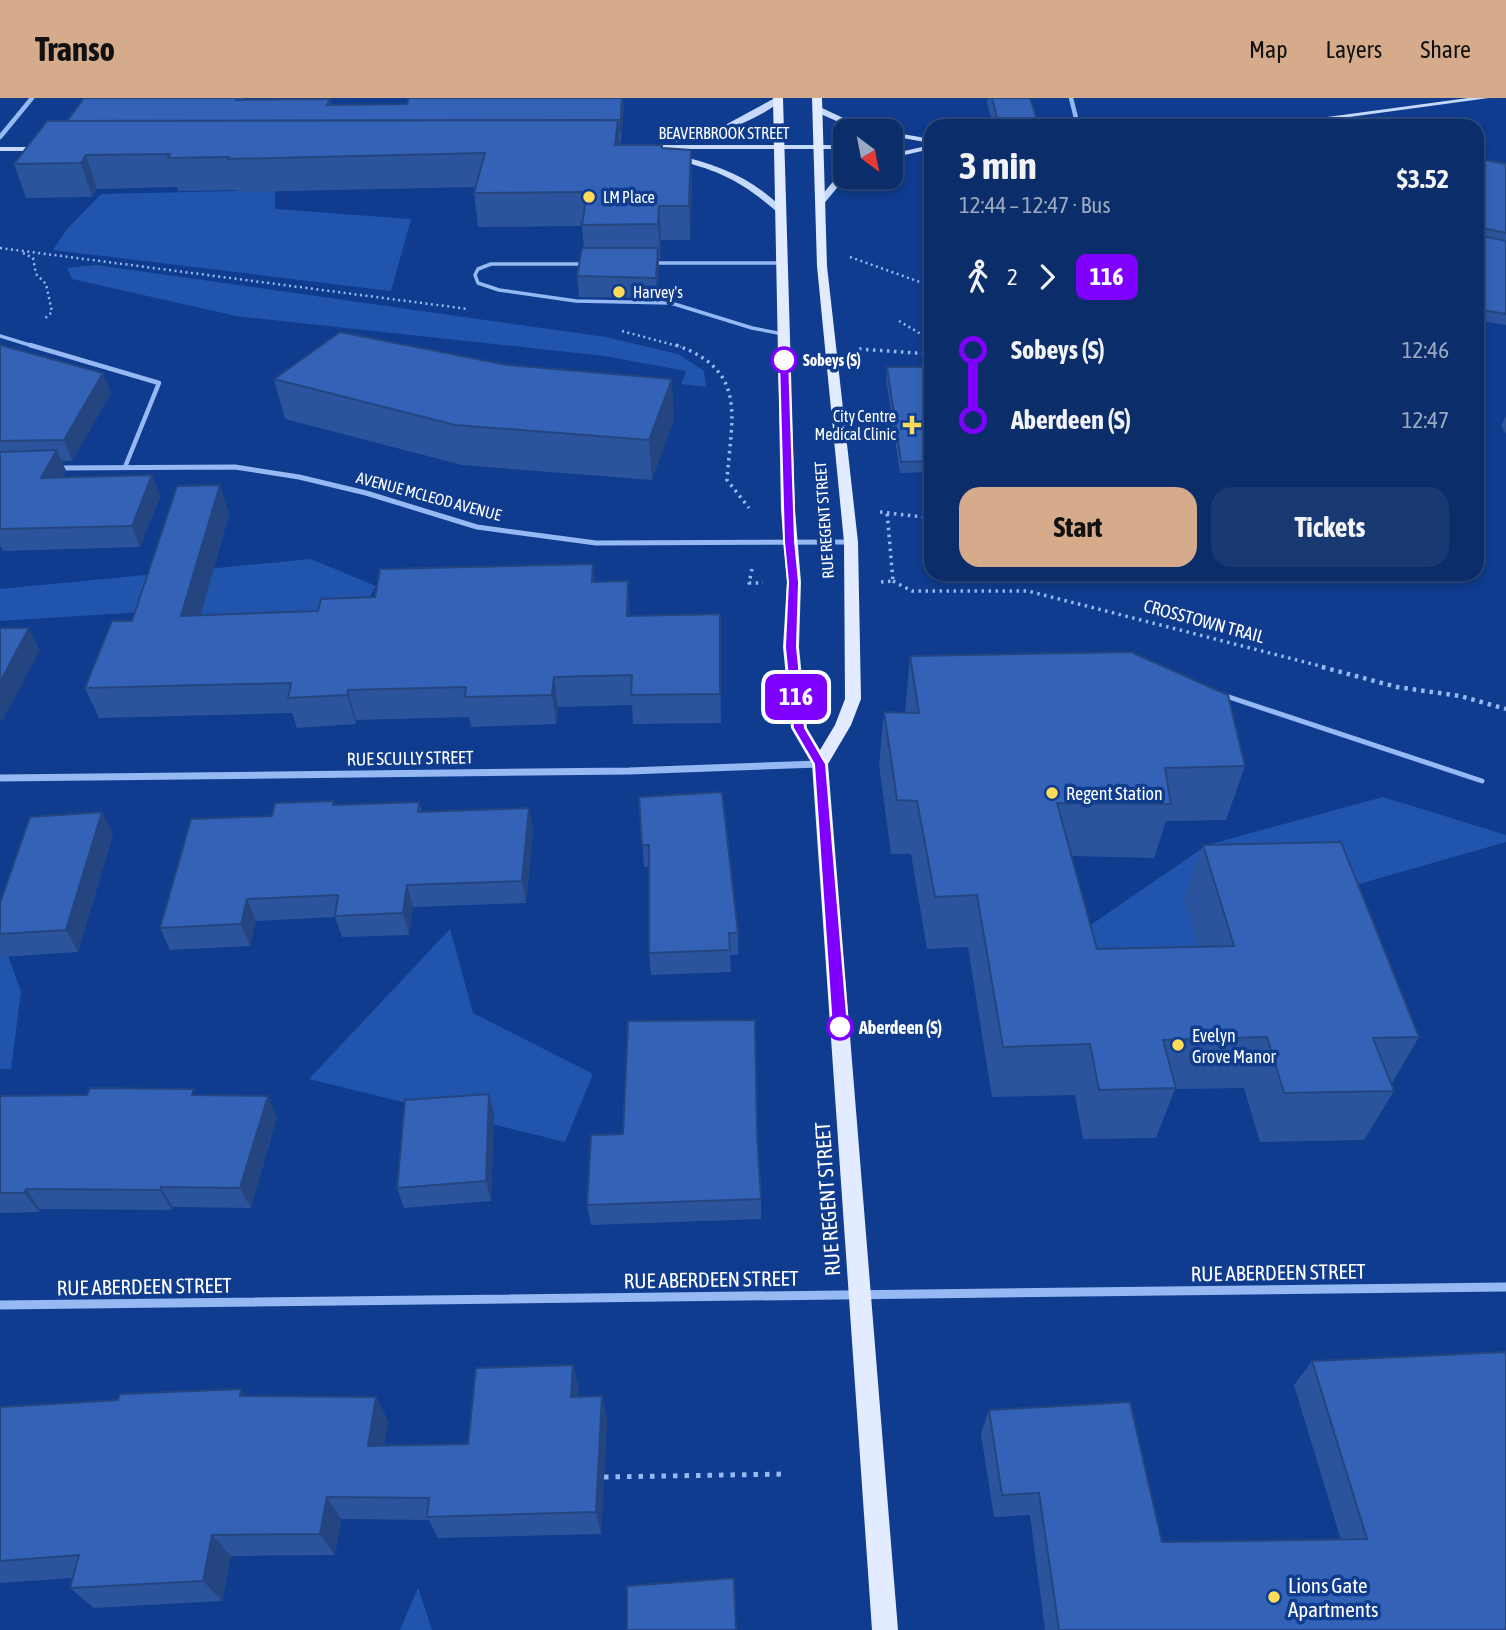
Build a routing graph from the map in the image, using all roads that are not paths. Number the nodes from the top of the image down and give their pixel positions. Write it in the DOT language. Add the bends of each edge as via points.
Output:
graph roads {
  1 [pos="32,98"];
  2 [pos="817,98"];
  3 [pos="1071,98"];
  4 [pos="1485,98"];
  5 [pos="778,99"];
  6 [pos="819,110"];
  7 [pos="838,119"];
  8 [pos="1076,119"];
  9 [pos="1340,119"];
  10 [pos="0,137"];
  11 [pos="903,137"];
  12 [pos="924,142"];
  13 [pos="924,144"];
  14 [pos="640,145"];
  15 [pos="903,145"];
  16 [pos="924,146"];
  17 [pos="778,147"];
  18 [pos="818,147"];
  19 [pos="833,147"];
  20 [pos="60,148"];
  21 [pos="0,149"];
  22 [pos="903,152"];
  23 [pos="833,187"];
  24 [pos="819,204"];
  25 [pos="779,209"];
  26 [pos="646,263"];
  27 [pos="782,263"];
  28 [pos="594,264"];
  29 [pos="783,334"];
  30 [pos="0,336"];
  31 [pos="125,467"];
  32 [pos="56,468"];
  33 [pos="789,541"];
  34 [pos="851,541"];
  35 [pos="1220,694"];
  36 [pos="820,764"];
  37 [pos="0,778"];
  38 [pos="1482,780"];
  39 [pos="1506,1287"];
  40 [pos="861,1294"];
  41 [pos="0,1305"];
  42 [pos="885,1630"];
  1 -- 10 [label="street"];
  2 -- 6 [label="main road, RUE REGENT STREET"];
  3 -- 8 [label="street"];
  4 -- 9 [label="street"];
  5 -- 14 [label="street" via="759,113 703,136"];
  5 -- 17 [label="main road, RUE REGENT STREET"];
  6 -- 7 [label="street"];
  6 -- 18 [label="main road, RUE REGENT STREET"];
  11 -- 12 [label="street"];
  13 -- 15 [label="street"];
  16 -- 22 [label="street"];
  17 -- 18 [label="street, BEAVERBROOK STREET"];
  17 -- 25 [label="main road, RUE REGENT STREET"];
  17 -- 25 [label="street, BEAVERBROOK STREET" via="629,147 725,169"];
  18 -- 19 [label="street, BEAVERBROOK STREET"];
  18 -- 24 [label="main road, RUE REGENT STREET"];
  20 -- 21 [label="street"];
  23 -- 24 [label="street"];
  24 -- 34 [label="main road, RUE REGENT STREET"];
  25 -- 27 [label="main road, RUE REGENT STREET"];
  26 -- 27 [label="lane"];
  27 -- 29 [label="main road, RUE REGENT STREET"];
  28 -- 29 [label="lane" via="491,264 475,275 478,283 499,290 576,301 671,303"];
  29 -- 33 [label="main road, RUE REGENT STREET"];
  30 -- 31 [label="lane" via="159,383"];
  31 -- 32 [label="street, AVENUE MCLEOD AVENUE"];
  31 -- 33 [label="street, AVENUE MCLEOD AVENUE" via="234,467 299,477 477,527 596,543"];
  33 -- 34 [label="street, AVENUE MCLEOD AVENUE"];
  33 -- 36 [label="main road, RUE REGENT STREET" via="794,582 791,647 799,728"];
  34 -- 36 [label="main road, RUE REGENT STREET" via="853,699"];
  35 -- 38 [label="lane"];
  36 -- 37 [label="street, RUE SCULLY STREET" via="629,771"];
  36 -- 40 [label="main road, RUE REGENT STREET"];
  39 -- 40 [label="street, RUE ABERDEEN STREET"];
  40 -- 41 [label="street, RUE ABERDEEN STREET"];
  40 -- 42 [label="main road, RUE REGENT STREET"];
}
